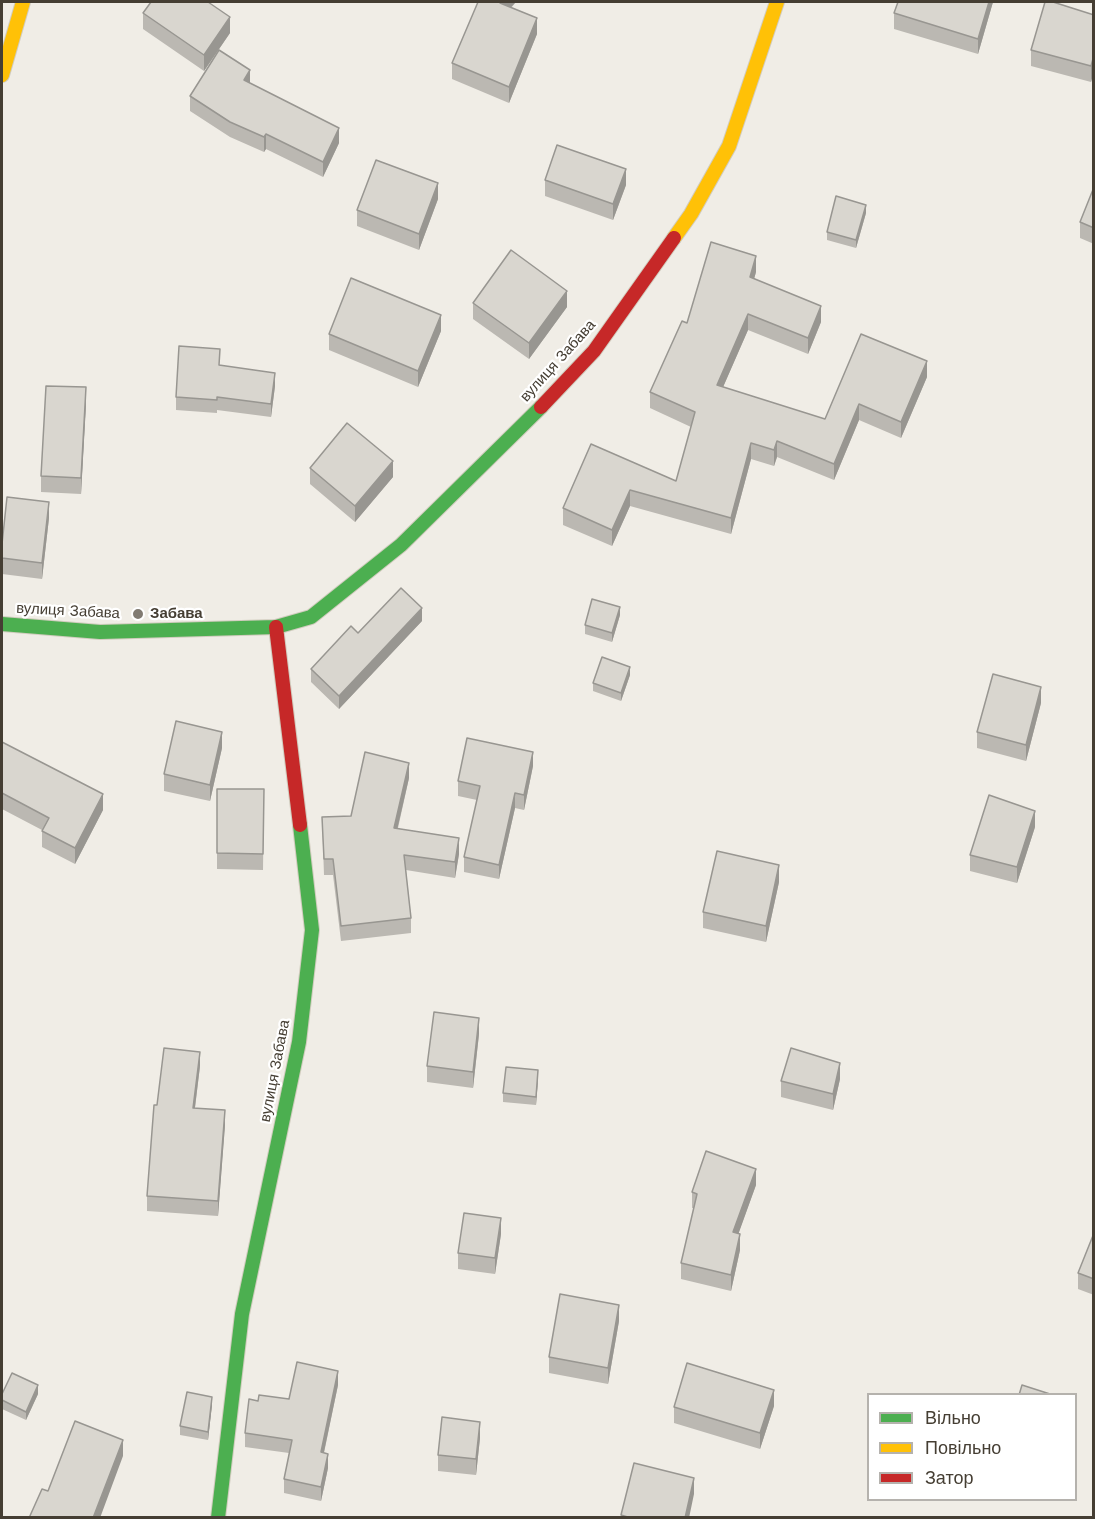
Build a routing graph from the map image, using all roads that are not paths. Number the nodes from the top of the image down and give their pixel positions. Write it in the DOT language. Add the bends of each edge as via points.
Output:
graph roads {
  1 [pos="23,2"];
  2 [pos="777,2"];
  3 [pos="2,75"];
  4 [pos="2,624"];
  5 [pos="276,627"];
  6 [pos="218,1518"];
  1 -- 3 [label="street"];
  2 -- 5 [label="street, вулиця Забава" via="729,146 691,214 594,351 401,545 311,617"];
  4 -- 5 [label="street, вулиця Забава" via="100,632"];
  5 -- 6 [label="street, вулиця Забава" via="312,930 299,1042 242,1314"];
}
